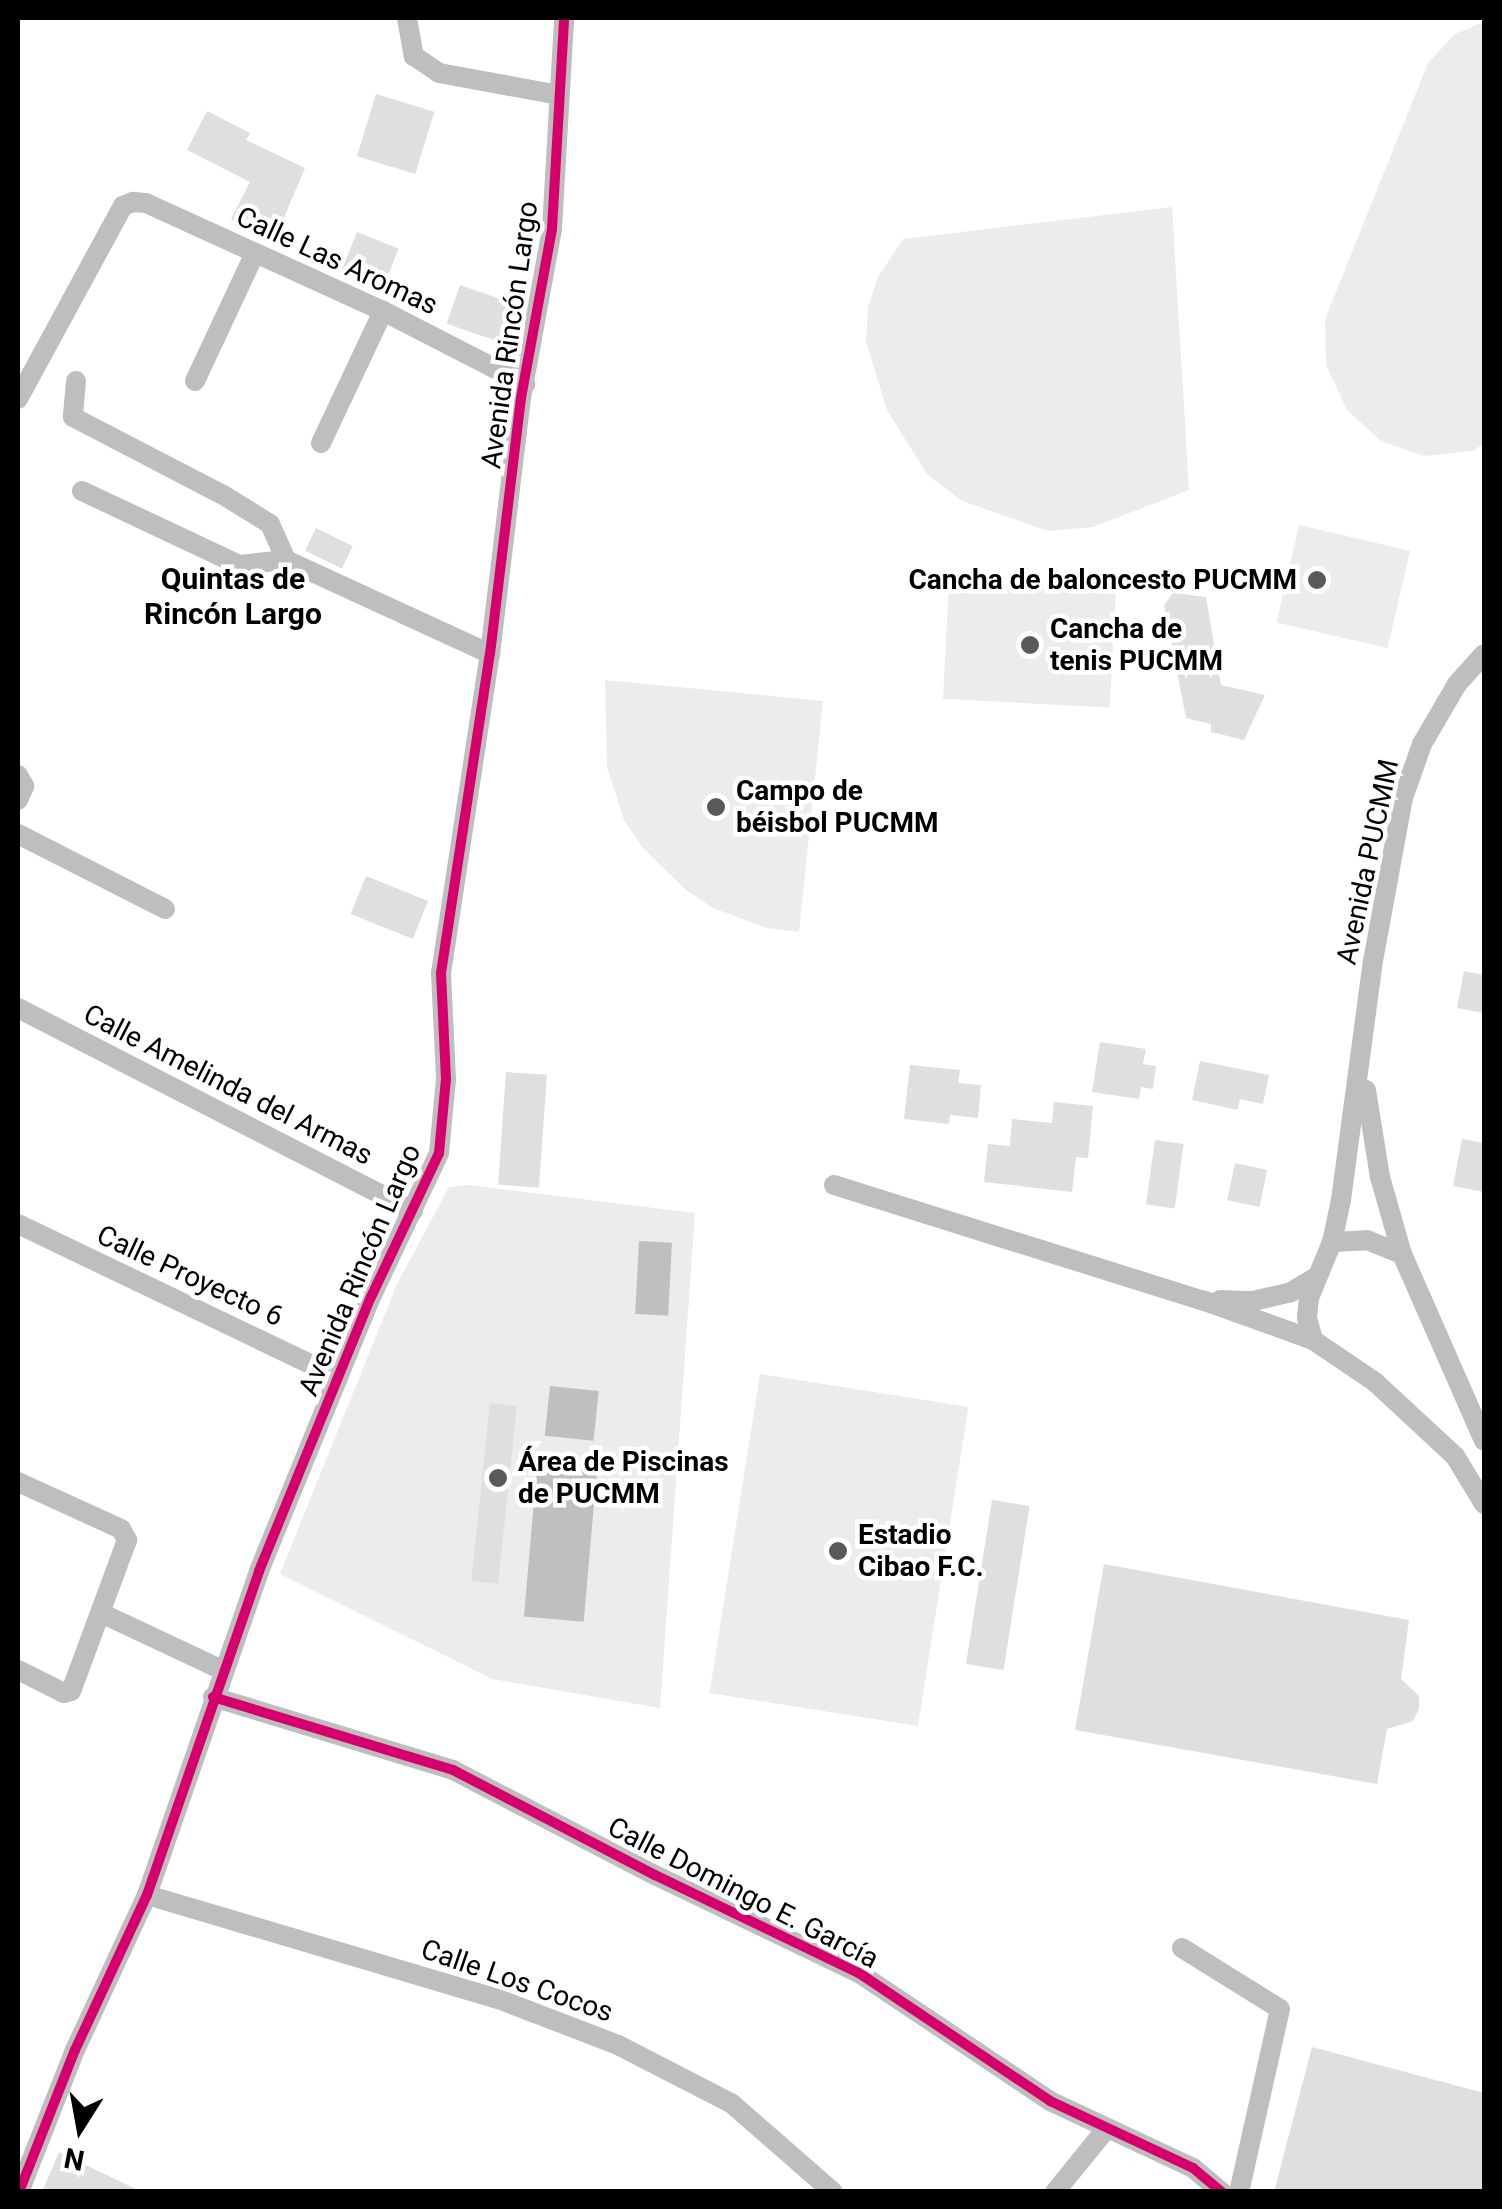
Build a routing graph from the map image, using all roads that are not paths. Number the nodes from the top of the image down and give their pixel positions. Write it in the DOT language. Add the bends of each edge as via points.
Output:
graph roads {
  1 [pos="406,18"];
  2 [pos="564,18"];
  3 [pos="559,94"];
  4 [pos="255,252"];
  5 [pos="383,311"];
  6 [pos="76,380"];
  7 [pos="195,381"];
  8 [pos="524,384"];
  9 [pos="18,399"];
  10 [pos="321,443"];
  11 [pos="82,491"];
  12 [pos="286,560"];
  13 [pos="490,654"];
  14 [pos="1484,654"];
  15 [pos="18,776"];
  16 [pos="18,800"];
  17 [pos="18,834"];
  18 [pos="166,909"];
  19 [pos="18,1008"];
  20 [pos="1364,1043"];
  21 [pos="834,1184"];
  22 [pos="413,1212"];
  23 [pos="18,1224"];
  24 [pos="1332,1242"];
  25 [pos="1402,1254"];
  26 [pos="1318,1276"];
  27 [pos="1202,1300"];
  28 [pos="1313,1340"];
  29 [pos="338,1377"];
  30 [pos="1484,1441"];
  31 [pos="18,1482"];
  32 [pos="1484,1504"];
  33 [pos="101,1612"];
  34 [pos="18,1670"];
  35 [pos="222,1670"];
  36 [pos="213,1697"];
  37 [pos="147,1895"];
  38 [pos="1182,1948"];
  39 [pos="1107,2128"];
  40 [pos="823,2188"];
  41 [pos="19,2192"];
  42 [pos="1056,2192"];
  43 [pos="1222,2192"];
  44 [pos="1239,2192"];
  1 -- 3 [label="street" via="414,56 439,73"];
  2 -- 3 [label="street, Avenida Rincón Largo"];
  3 -- 8 [label="street, Avenida Rincón Largo" via="552,228"];
  4 -- 5 [label="street, Calle Las Aromas"];
  4 -- 7 [label="street"];
  4 -- 9 [label="street, Calle Las Aromas" via="146,204 122,206"];
  5 -- 8 [label="street, Calle Las Aromas"];
  5 -- 10 [label="street"];
  6 -- 12 [label="street" via="74,418 270,524"];
  8 -- 13 [label="street, Avenida Rincón Largo"];
  11 -- 12 [label="street" via="239,565"];
  12 -- 13 [label="street"];
  13 -- 22 [label="street, Avenida Rincón Largo" via="441,973 446,1079 439,1153"];
  14 -- 20 [label="street, Avenida PUCMM" via="1456,684 1422,744 1403,798"];
  15 -- 16 [label="street" via="24,786"];
  17 -- 18 [label="street"];
  19 -- 22 [label="street, Calle Amelinda del Armas"];
  20 -- 24 [label="street, Avenida PUCMM"];
  20 -- 25 [label="street, Avenida PUCMM" via="1368,1122"];
  21 -- 27 [label="street"];
  22 -- 29 [label="street, Avenida Rincón Largo"];
  23 -- 29 [label="street, Calle Proyecto 6"];
  24 -- 25 [label="street" via="1367,1240"];
  24 -- 26 [label="street, Avenida PUCMM"];
  25 -- 30 [label="street, Avenida PUCMM"];
  26 -- 27 [label="street" via="1292,1292 1253,1301"];
  26 -- 28 [label="street, Avenida PUCMM" via="1307,1317"];
  27 -- 28 [label="street"];
  28 -- 32 [label="street" via="1375,1382 1455,1456"];
  29 -- 35 [label="street, Avenida Rincón Largo"];
  31 -- 33 [label="street" via="121,1529 127,1540"];
  33 -- 34 [label="street" via="70,1691"];
  33 -- 35 [label="street"];
  35 -- 36 [label="street, Avenida Rincón Largo"];
  36 -- 37 [label="street, Avenida Rincón Largo"];
  36 -- 39 [label="street, Calle Domingo E. García" via="453,1770 859,1973 1050,2102"];
  37 -- 40 [label="street, Calle Los Cocos" via="501,2000 618,2045 731,2102"];
  37 -- 41 [label="street, Avenida Rincón Largo"];
  38 -- 44 [label="street" via="1280,2009"];
  39 -- 42 [label="street"];
  39 -- 43 [label="street, Calle Domingo E. García" via="1193,2168"];
}
